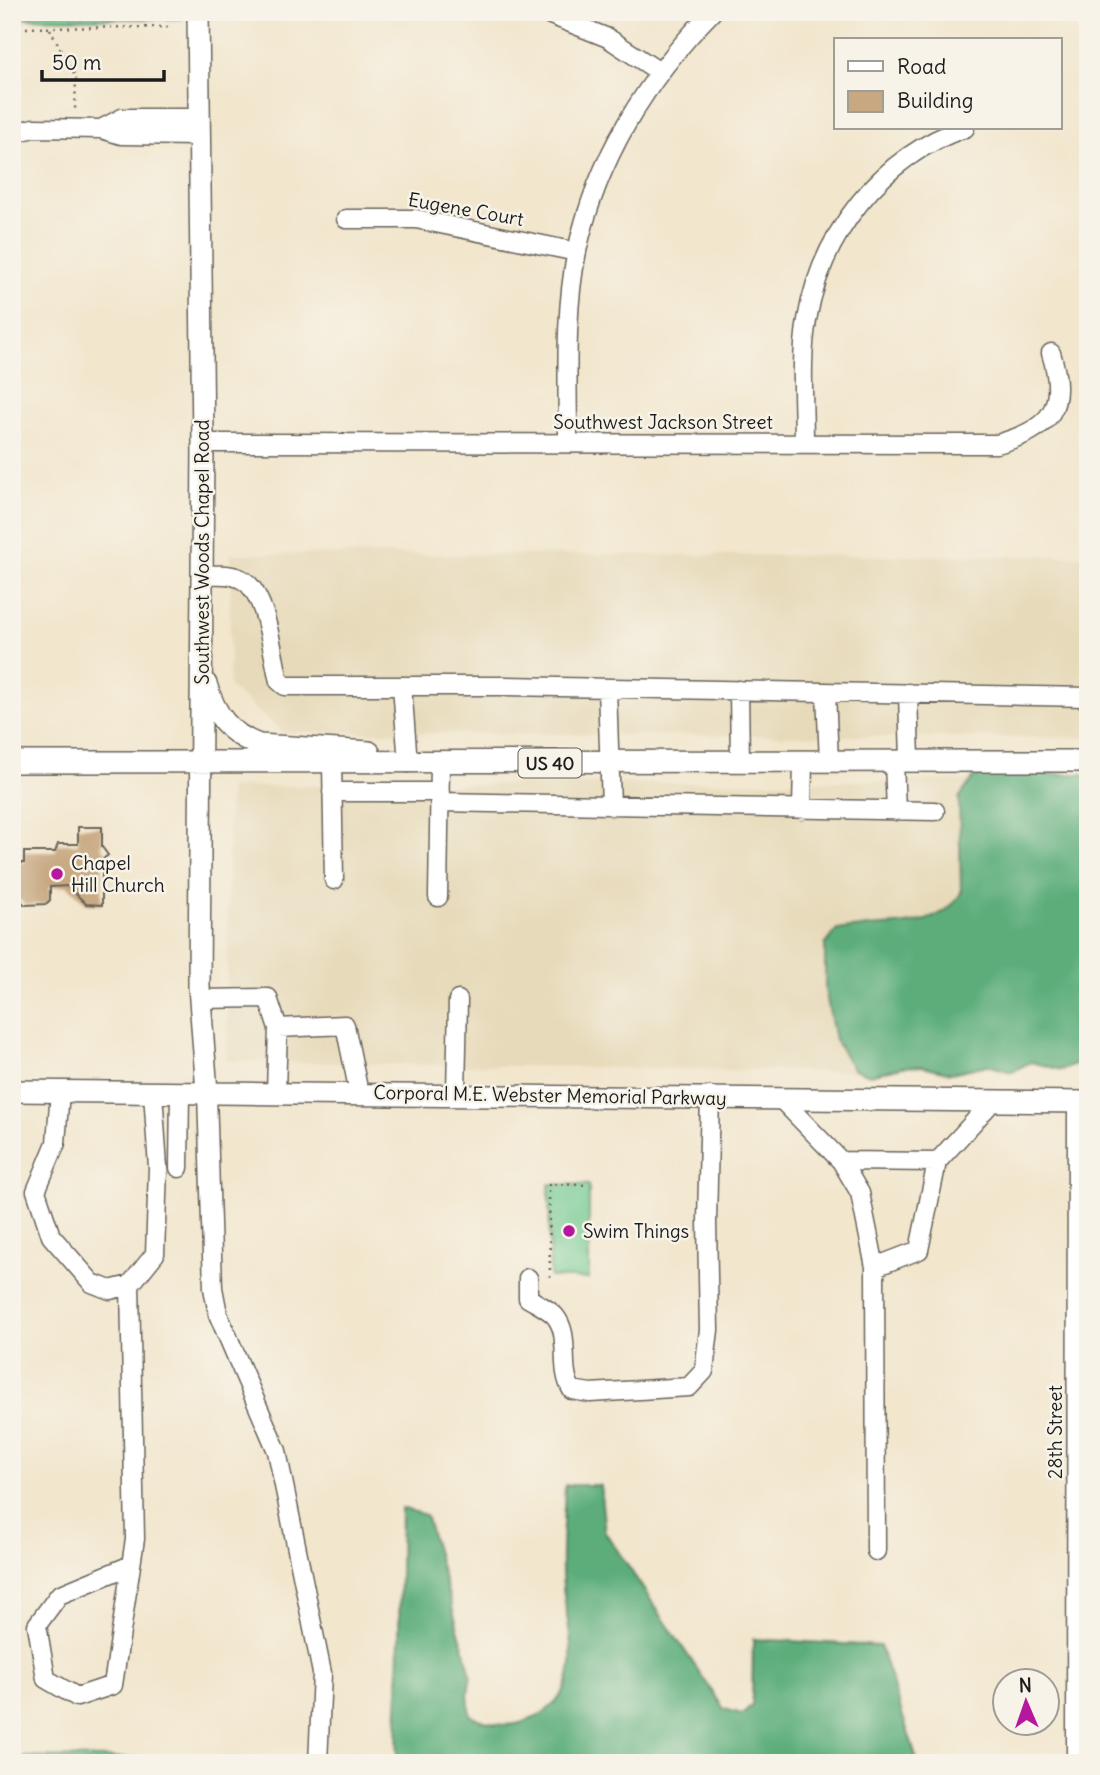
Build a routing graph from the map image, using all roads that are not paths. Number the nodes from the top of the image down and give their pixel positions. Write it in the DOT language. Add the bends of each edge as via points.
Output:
graph roads {
  1 [pos="198,12"];
  2 [pos="543,12"];
  3 [pos="712,12"];
  4 [pos="658,71"];
  5 [pos="198,127"];
  6 [pos="960,130"];
  7 [pos="12,134"];
  8 [pos="346,219"];
  9 [pos="577,252"];
  10 [pos="1051,354"];
  11 [pos="203,443"];
  12 [pos="568,443"];
  13 [pos="804,443"];
  14 [pos="203,575"];
  15 [pos="202,669"];
  16 [pos="402,686"];
  17 [pos="607,688"];
  18 [pos="739,690"];
  19 [pos="826,692"];
  20 [pos="908,693"];
  21 [pos="1088,696"];
  22 [pos="1088,761"];
  23 [pos="12,762"];
  24 [pos="611,762"];
  25 [pos="740,762"];
  26 [pos="803,762"];
  27 [pos="829,762"];
  28 [pos="902,762"];
  29 [pos="332,763"];
  30 [pos="408,763"];
  31 [pos="440,763"];
  32 [pos="201,764"];
  33 [pos="332,792"];
  34 [pos="440,797"];
  35 [pos="611,806"];
  36 [pos="802,810"];
  37 [pos="896,811"];
  38 [pos="935,811"];
  39 [pos="334,880"];
  40 [pos="438,897"];
  41 [pos="200,999"];
  42 [pos="458,1000"];
  43 [pos="278,1028"];
  44 [pos="12,1091"];
  45 [pos="60,1091"];
  46 [pos="153,1092"];
  47 [pos="180,1092"];
  48 [pos="207,1092"];
  49 [pos="276,1092"];
  50 [pos="359,1093"];
  51 [pos="456,1093"];
  52 [pos="710,1096"];
  53 [pos="780,1098"];
  54 [pos="993,1101"];
  55 [pos="1083,1102"];
  56 [pos="841,1161"];
  57 [pos="937,1162"];
  58 [pos="209,1167"];
  59 [pos="158,1168"];
  60 [pos="179,1168"];
  61 [pos="875,1267"];
  62 [pos="528,1278"];
  63 [pos="130,1285"];
  64 [pos="876,1551"];
  65 [pos="131,1565"];
  66 [pos="318,1763"];
  67 [pos="1076,1763"];
  1 -- 5 [label="main road, Southwest Woods Chapel Road"];
  2 -- 4 [label="street" via="608,38"];
  3 -- 4 [label="street"];
  4 -- 9 [label="street" via="604,166"];
  5 -- 7 [label="street" via="122,118 101,129 33,128"];
  5 -- 11 [label="main road, Southwest Woods Chapel Road"];
  6 -- 13 [label="street" via="932,142 893,169 861,198 835,237 816,280 807,321"];
  8 -- 9 [label="street, Eugene Court" via="427,221"];
  9 -- 12 [label="street" via="568,355"];
  10 -- 13 [label="street, Southwest Jackson Street" via="1058,377 1058,403 1043,423 1023,437 997,444"];
  11 -- 12 [label="street, Southwest Jackson Street"];
  11 -- 14 [label="main road, Southwest Woods Chapel Road"];
  12 -- 13 [label="street, Southwest Jackson Street"];
  14 -- 15 [label="main road, Southwest Woods Chapel Road"];
  14 -- 16 [label="street" via="244,580 261,599 279,681 285,686"];
  15 -- 30 [label="main road" via="221,720 246,741 378,753"];
  15 -- 32 [label="main road, Southwest Woods Chapel Road"];
  16 -- 17 [label="street"];
  16 -- 30 [label="street"];
  17 -- 18 [label="street"];
  17 -- 24 [label="street"];
  18 -- 19 [label="street"];
  18 -- 25 [label="street"];
  19 -- 20 [label="street"];
  19 -- 27 [label="street"];
  20 -- 21 [label="street"];
  20 -- 28 [label="street"];
  22 -- 28 [label="main road, US 40"];
  23 -- 32 [label="main road, US 40"];
  24 -- 25 [label="main road, US 40"];
  24 -- 31 [label="main road, US 40"];
  24 -- 35 [label="street"];
  25 -- 26 [label="main road, US 40"];
  26 -- 27 [label="main road, US 40"];
  26 -- 36 [label="street"];
  27 -- 28 [label="main road, US 40"];
  28 -- 37 [label="street"];
  29 -- 30 [label="main road, US 40"];
  29 -- 32 [label="main road, US 40"];
  29 -- 33 [label="street"];
  30 -- 31 [label="main road, US 40"];
  31 -- 34 [label="street"];
  32 -- 41 [label="main road, Southwest Woods Chapel Road"];
  33 -- 34 [label="street"];
  33 -- 39 [label="street"];
  34 -- 35 [label="street"];
  34 -- 40 [label="street"];
  35 -- 36 [label="street"];
  36 -- 37 [label="street"];
  37 -- 38 [label="street"];
  41 -- 43 [label="street" via="268,998"];
  41 -- 48 [label="main road, Southwest Woods Chapel Road"];
  42 -- 51 [label="street"];
  43 -- 49 [label="street"];
  43 -- 50 [label="street" via="345,1025"];
  44 -- 45 [label="main road, Corporal M.E. Webster Memorial Parkway"];
  45 -- 46 [label="main road, Corporal M.E. Webster Memorial Parkway"];
  45 -- 63 [label="street" via="55,1143 36,1191 51,1236 92,1283 110,1290"];
  46 -- 47 [label="main road, Corporal M.E. Webster Memorial Parkway"];
  46 -- 59 [label="street"];
  47 -- 48 [label="main road, Corporal M.E. Webster Memorial Parkway"];
  47 -- 60 [label="street"];
  48 -- 49 [label="main road, Corporal M.E. Webster Memorial Parkway"];
  48 -- 58 [label="street"];
  49 -- 50 [label="main road, Corporal M.E. Webster Memorial Parkway"];
  50 -- 51 [label="main road, Corporal M.E. Webster Memorial Parkway"];
  51 -- 52 [label="main road, Corporal M.E. Webster Memorial Parkway"];
  52 -- 53 [label="main road, Corporal M.E. Webster Memorial Parkway"];
  52 -- 62 [label="street" via="709,1330 704,1371 689,1387 572,1390 564,1378 563,1335 556,1317 528,1297"];
  53 -- 54 [label="main road, Corporal M.E. Webster Memorial Parkway"];
  53 -- 56 [label="street"];
  54 -- 55 [label="main road, Corporal M.E. Webster Memorial Parkway"];
  54 -- 57 [label="street"];
  55 -- 67 [label="street, 28th Street"];
  56 -- 57 [label="street"];
  56 -- 61 [label="street" via="860,1193"];
  57 -- 61 [label="street" via="919,1250"];
  58 -- 60 [label="street"];
  58 -- 66 [label="street" via="218,1314 277,1451 322,1673"];
  59 -- 60 [label="street"];
  59 -- 63 [label="street" via="155,1254"];
  61 -- 64 [label="street"];
  63 -- 65 [label="street" via="135,1539"];
  65 -- 65 [label="street" via="113,1685 77,1697 46,1679 37,1625 59,1595"];
}
